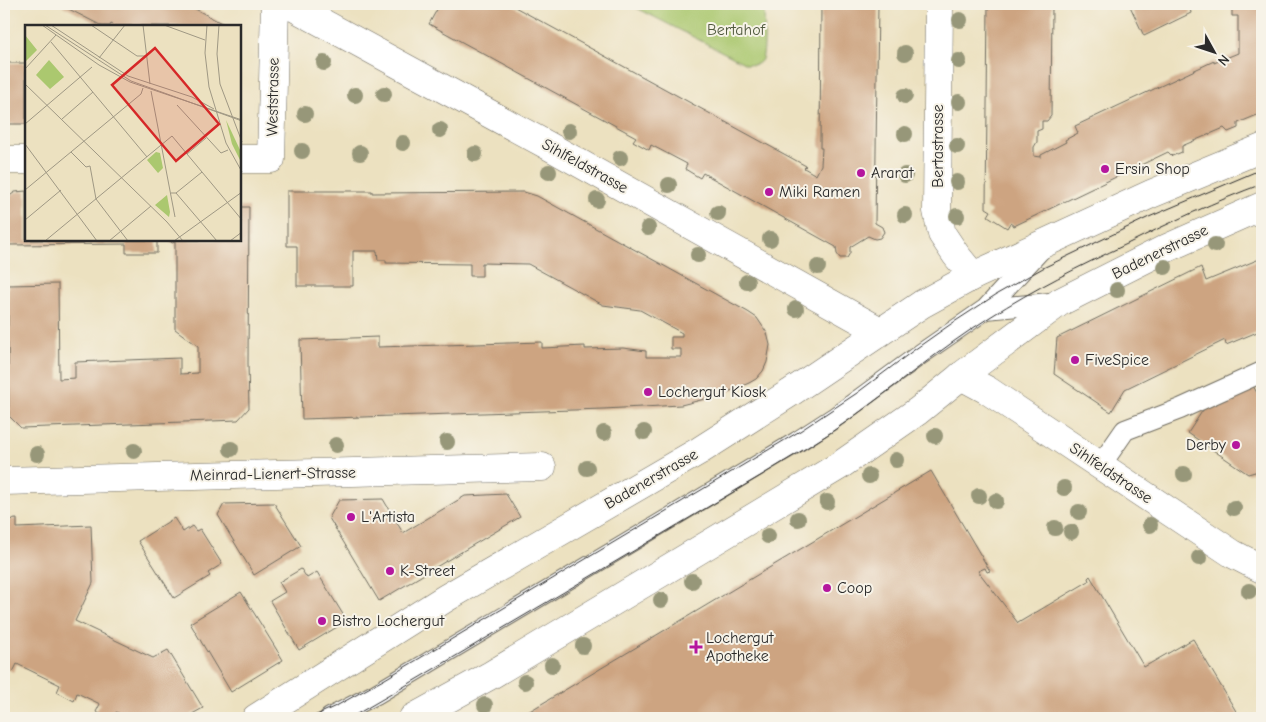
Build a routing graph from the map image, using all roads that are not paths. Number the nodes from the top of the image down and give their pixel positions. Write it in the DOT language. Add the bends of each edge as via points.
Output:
graph roads {
  1 [pos="275,4"];
  2 [pos="288,4"];
  3 [pos="939,4"];
  4 [pos="1262,148"];
  5 [pos="241,159"];
  6 [pos="4,160"];
  7 [pos="25,160"];
  8 [pos="1262,206"];
  9 [pos="1047,242"];
  10 [pos="973,276"];
  11 [pos="1060,302"];
  12 [pos="986,309"];
  13 [pos="880,331"];
  14 [pos="1262,372"];
  15 [pos="962,376"];
  16 [pos="1100,466"];
  17 [pos="542,467"];
  18 [pos="4,481"];
  19 [pos="1262,569"];
  20 [pos="256,718"];
  21 [pos="330,718"];
  22 [pos="413,718"];
  1 -- 5 [label="street, Weststrasse" via="271,158"];
  2 -- 13 [label="street, Sihlfeldstrasse"];
  3 -- 10 [label="street, Bertastrasse" via="937,211 942,234"];
  4 -- 9 [label="street, Badenerstrasse"];
  6 -- 7 [label="street"];
  8 -- 11 [label="street, Badenerstrasse" via="1167,248"];
  9 -- 10 [label="street, Badenerstrasse"];
  9 -- 12 [label="lane, Badenerstrasse"];
  10 -- 13 [label="street, Badenerstrasse"];
  11 -- 12 [label="lane, Badenerstrasse"];
  11 -- 15 [label="street, Badenerstrasse"];
  12 -- 21 [label="lane, Badenerstrasse" via="797,442 384,689"];
  13 -- 20 [label="street, Badenerstrasse" via="699,451 446,598"];
  14 -- 16 [label="lane" via="1180,410 1125,430"];
  15 -- 16 [label="street, Sihlfeldstrasse"];
  15 -- 22 [label="street, Badenerstrasse" via="839,466 491,675"];
  16 -- 19 [label="street, Sihlfeldstrasse" via="1233,554"];
  17 -- 18 [label="street, Meinrad-Lienert-Strasse"];
}
